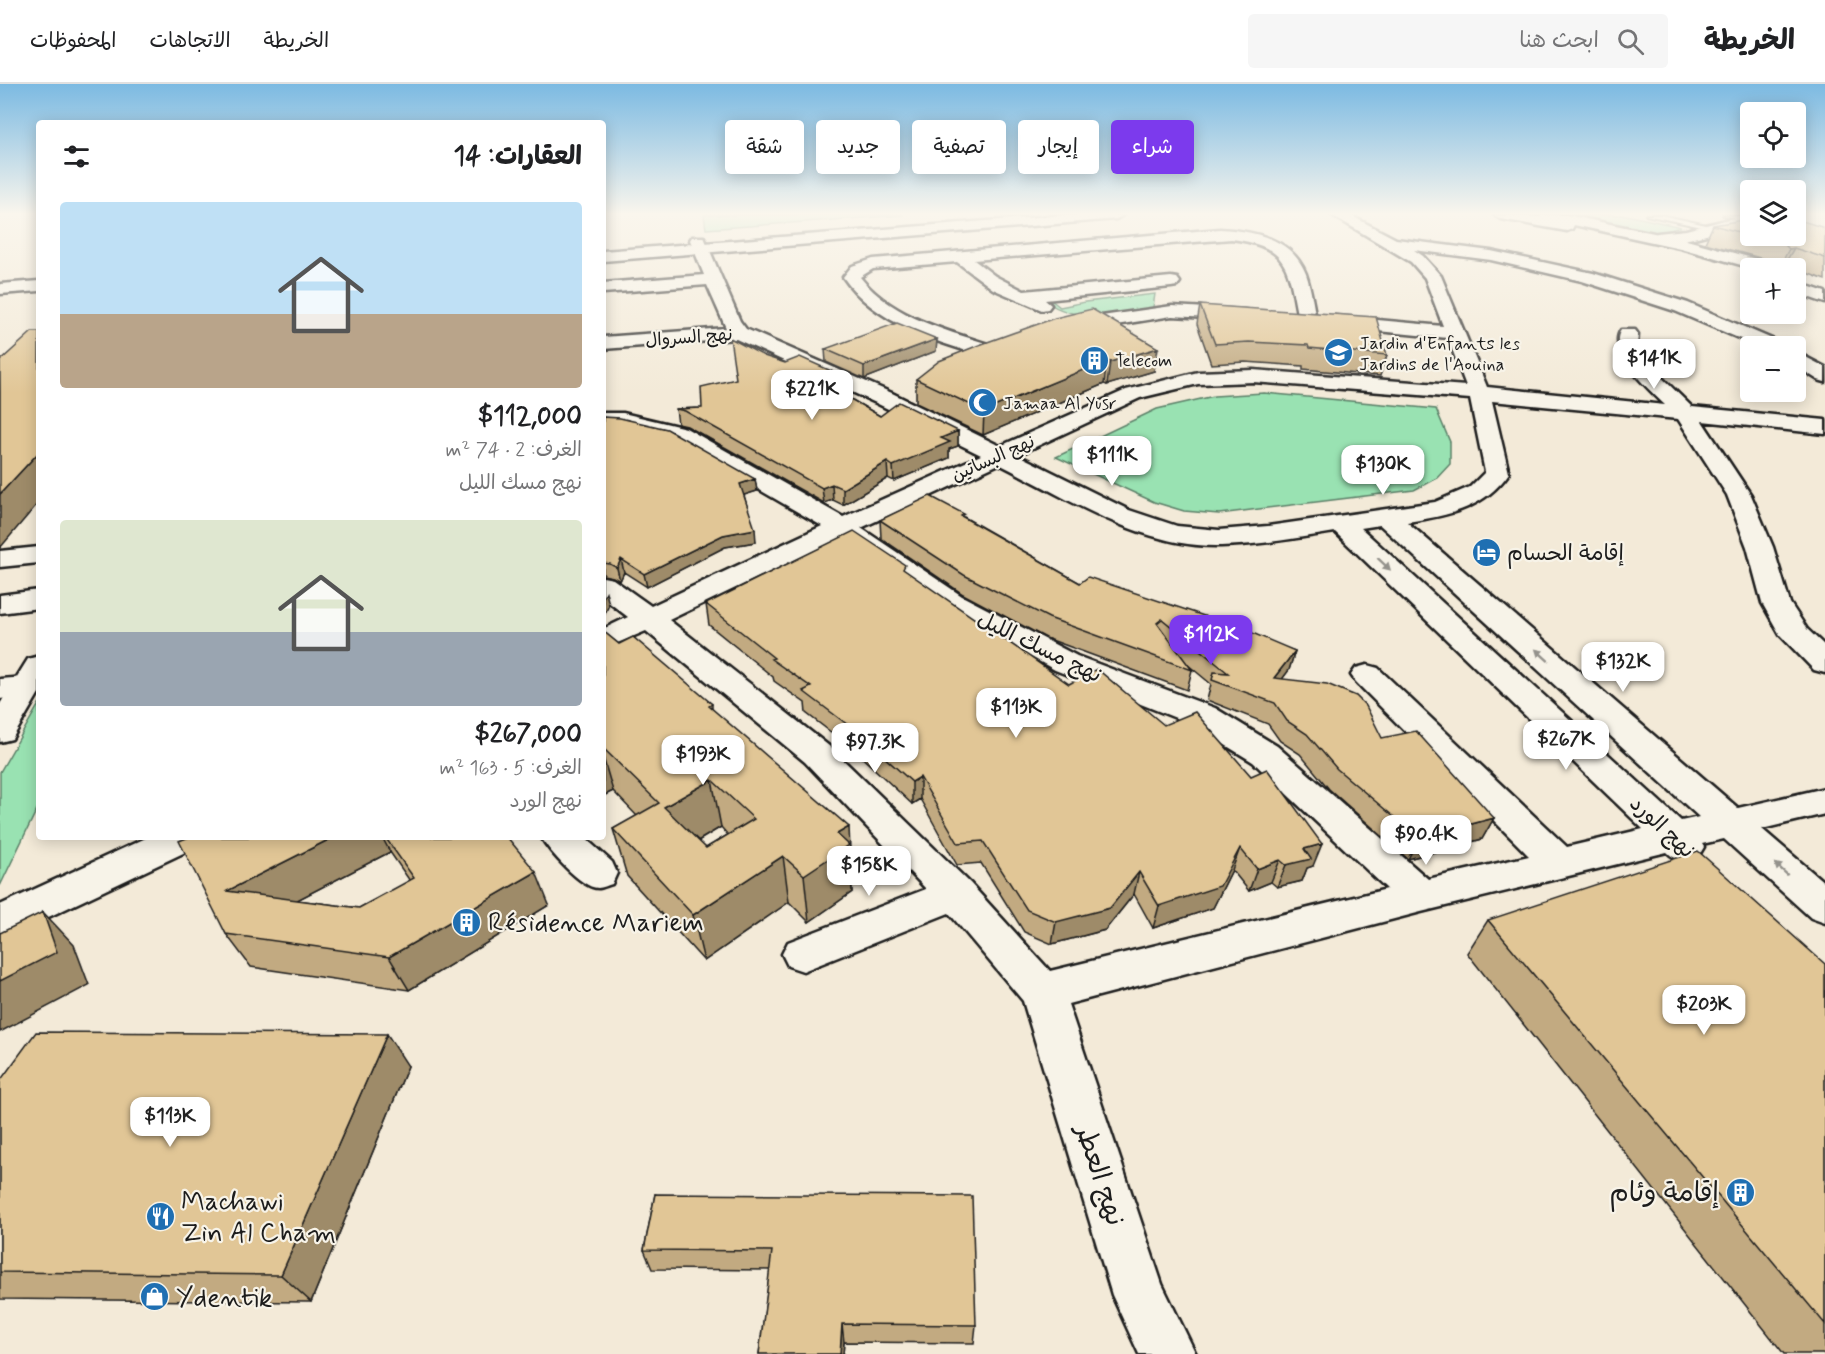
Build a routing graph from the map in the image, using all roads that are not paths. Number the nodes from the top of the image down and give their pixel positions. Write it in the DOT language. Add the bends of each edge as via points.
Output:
graph roads {
  1 [pos="713,274"];
  2 [pos="852,274"];
  3 [pos="979,274"];
  4 [pos="1173,274"];
  5 [pos="1297,274"];
  6 [pos="1431,274"];
  7 [pos="1571,274"];
  8 [pos="715,279"];
  9 [pos="1806,281"];
  10 [pos="1171,282"];
  11 [pos="36,286"];
  12 [pos="606,288"];
  13 [pos="1825,288"];
  14 [pos="0,289"];
  15 [pos="1806,291"];
  16 [pos="1022,297"];
  17 [pos="1825,298"];
  18 [pos="1172,311"];
  19 [pos="1262,316"];
  20 [pos="1284,318"];
  21 [pos="1307,319"];
  22 [pos="1088,322"];
  23 [pos="1050,332"];
  24 [pos="739,333"];
  25 [pos="1455,333"];
  26 [pos="1628,334"];
  27 [pos="1749,336"];
  28 [pos="606,343"];
  29 [pos="1012,346"];
  30 [pos="994,352"];
  31 [pos="972,362"];
  32 [pos="1806,364"];
  33 [pos="1825,376"];
  34 [pos="906,389"];
  35 [pos="1479,393"];
  36 [pos="884,398"];
  37 [pos="1685,413"];
  38 [pos="606,420"];
  39 [pos="1825,427"];
  40 [pos="1000,454"];
  41 [pos="1386,517"];
  42 [pos="1341,524"];
  43 [pos="842,527"];
  44 [pos="36,555"];
  45 [pos="0,559"];
  46 [pos="606,587"];
  47 [pos="36,599"];
  48 [pos="0,604"];
  49 [pos="650,619"];
  50 [pos="606,639"];
  51 [pos="1825,663"];
  52 [pos="1367,675"];
  53 [pos="22,681"];
  54 [pos="0,731"];
  55 [pos="1825,801"];
  56 [pos="1729,822"];
  57 [pos="1673,836"];
  58 [pos="177,840"];
  59 [pos="563,840"];
  60 [pos="1560,863"];
  61 [pos="1707,868"];
  62 [pos="598,873"];
  63 [pos="957,894"];
  64 [pos="1421,896"];
  65 [pos="1825,908"];
  66 [pos="0,923"];
  67 [pos="803,954"];
  68 [pos="1042,992"];
  69 [pos="1168,1354"];
  1 -- 8 [label="street"];
  2 -- 30 [label="street" via="869,297 891,312"];
  3 -- 16 [label="street"];
  4 -- 10 [label="street"];
  5 -- 21 [label="street"];
  6 -- 25 [label="street"];
  7 -- 27 [label="street" via="1703,316"];
  8 -- 12 [label="street"];
  8 -- 24 [label="street"];
  9 -- 13 [label="street"];
  10 -- 16 [label="street"];
  10 -- 18 [label="street"];
  11 -- 14 [label="street"];
  15 -- 17 [label="street"];
  16 -- 22 [label="street"];
  18 -- 19 [label="street"];
  18 -- 22 [label="street"];
  20 -- 21 [label="street"];
  21 -- 25 [label="street"];
  22 -- 23 [label="street"];
  24 -- 28 [label="street, نهج السروال"];
  24 -- 36 [label="street, نهج السروال"];
  25 -- 35 [label="street"];
  26 -- 37 [label="street" via="1627,347 1632,355"];
  29 -- 30 [label="street"];
  30 -- 31 [label="street"];
  32 -- 33 [label="street"];
  34 -- 36 [label="street"];
  35 -- 37 [label="street, نهج البساتين"];
  35 -- 40 [label="street, نهج البساتين" via="1253,376 1198,378 1133,394"];
  35 -- 41 [label="street, نهج السروال" via="1497,474 1479,492 1441,509"];
  36 -- 40 [label="street, نهج السروال"];
  37 -- 39 [label="street, نهج البساتين"];
  37 -- 51 [label="street" via="1739,495 1770,574 1776,603 1795,635"];
  38 -- 43 [label="street, نهج مسك الليل" via="623,420 678,433"];
  40 -- 42 [label="street, نهج السروال" via="1120,515 1173,533 1218,538"];
  40 -- 43 [label="street, نهج البساتين"];
  41 -- 42 [label="street, نهج السروال"];
  56 -- 41 [label="street, نهج الورد, one-way"];
  42 -- 57 [label="street, نهج الورد, one-way"];
  43 -- 49 [label="street, نهج البساتين"];
  43 -- 64 [label="street, نهج مسك الليل" via="952,602 1066,663 1203,716 1265,754"];
  44 -- 45 [label="street"];
  46 -- 49 [label="street"];
  47 -- 48 [label="street"];
  49 -- 50 [label="street, نهج البساتين"];
  49 -- 63 [label="street" via="818,754"];
  52 -- 60 [label="street"];
  53 -- 54 [label="street"];
  55 -- 56 [label="street"];
  56 -- 57 [label="street"];
  65 -- 56 [label="street, نهج الورد, one-way"];
  57 -- 60 [label="street"];
  57 -- 61 [label="street, نهج الورد"];
  58 -- 66 [label="street"];
  59 -- 62 [label="street"];
  60 -- 64 [label="street"];
  63 -- 67 [label="street"];
  63 -- 68 [label="street"];
  64 -- 68 [label="street"];
  68 -- 69 [label="street, نهج العطر" via="1139,1295"];
}
